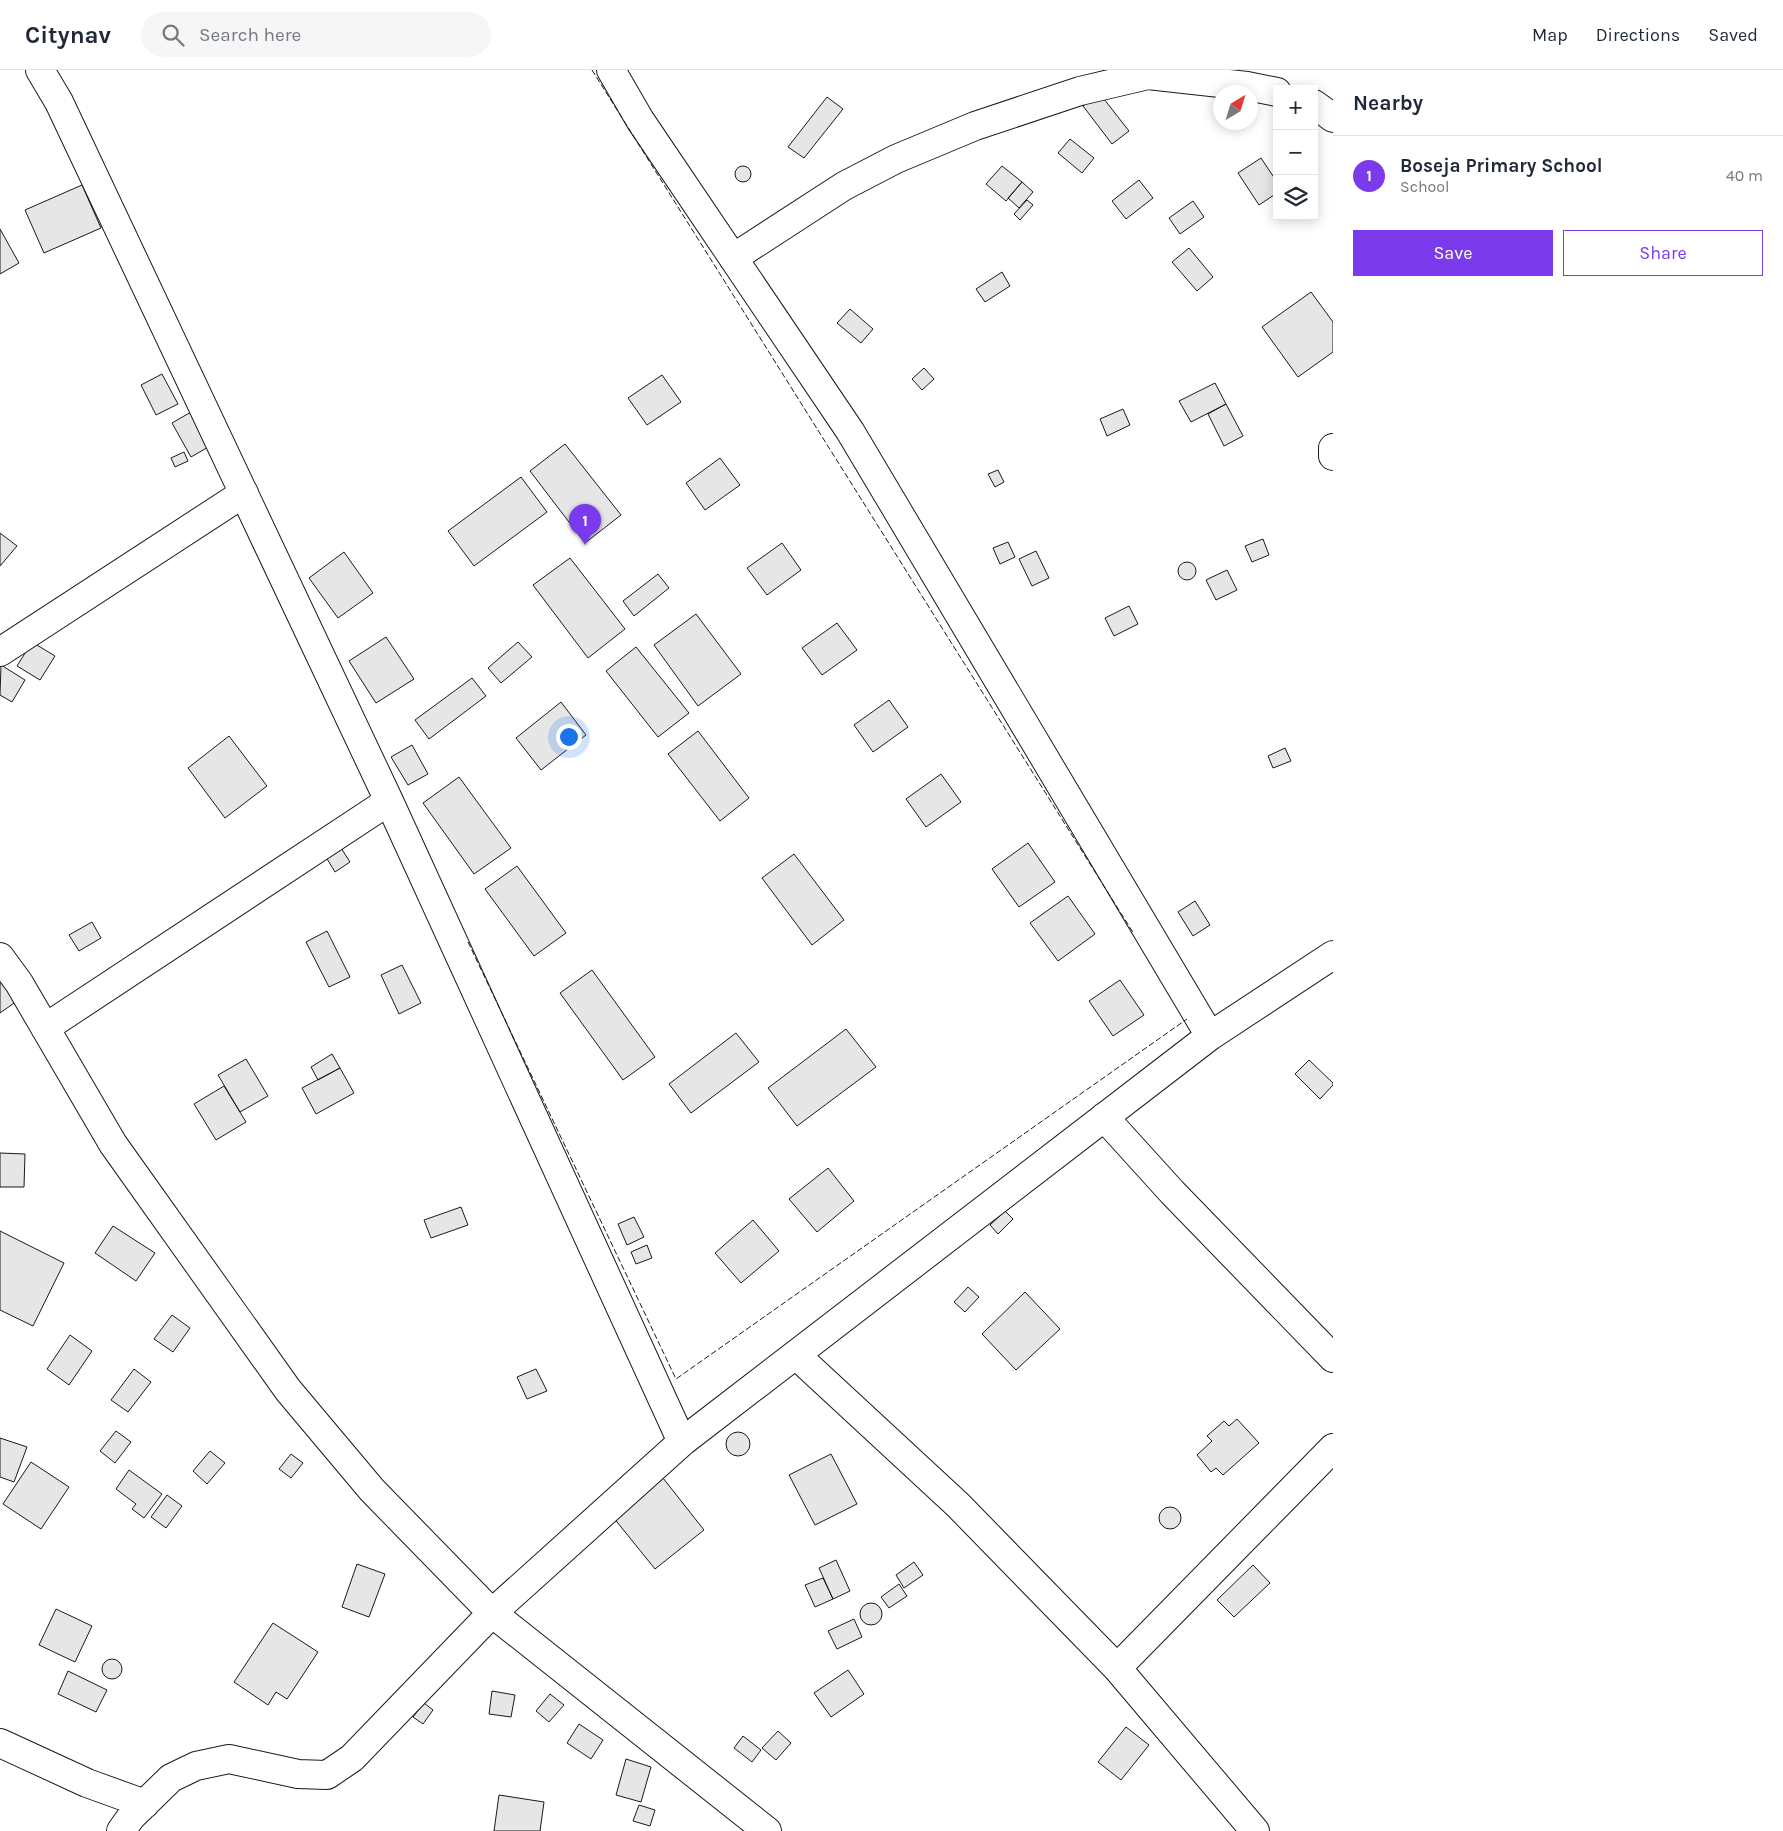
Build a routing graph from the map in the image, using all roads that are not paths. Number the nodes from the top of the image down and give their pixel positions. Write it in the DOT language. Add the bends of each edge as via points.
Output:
graph roads {
  1 [pos="40,70"];
  2 [pos="611,70"];
  3 [pos="1273,91"];
  4 [pos="1318,107"];
  5 [pos="1333,118"];
  6 [pos="733,258"];
  7 [pos="1333,448"];
  8 [pos="1333,456"];
  9 [pos="244,493"];
  10 [pos="0,652"];
  11 [pos="389,801"];
  12 [pos="1333,955"];
  13 [pos="0,957"];
  14 [pos="45,1028"];
  15 [pos="1210,1036"];
  16 [pos="1104,1117"];
  17 [pos="796,1355"];
  18 [pos="1333,1358"];
  19 [pos="682,1442"];
  20 [pos="1333,1448"];
  21 [pos="492,1613"];
  22 [pos="1117,1668"];
  23 [pos="0,1743"];
  24 [pos="145,1804"];
  25 [pos="121,1831"];
  26 [pos="767,1831"];
  27 [pos="1255,1831"];
  1 -- 9 [label="street" via="59,102"];
  2 -- 6 [label="street" via="640,120"];
  3 -- 6 [label="street" via="1148,75 1080,91 975,126 896,159 844,186"];
  4 -- 5 [label="street"];
  6 -- 15 [label="street" via="850,431"];
  7 -- 8 [label="street"];
  9 -- 10 [label="street"];
  9 -- 11 [label="street"];
  11 -- 14 [label="street"];
  11 -- 19 [label="street"];
  12 -- 15 [label="street"];
  13 -- 14 [label="street"];
  14 -- 21 [label="street" via="113,1144 288,1390 372,1490"];
  15 -- 16 [label="street"];
  16 -- 17 [label="street"];
  16 -- 18 [label="street" via="1204,1226"];
  17 -- 19 [label="street"];
  17 -- 22 [label="street" via="958,1505"];
  19 -- 21 [label="street"];
  20 -- 22 [label="street"];
  21 -- 24 [label="street" via="352,1758 327,1775 298,1774 229,1760 196,1766 171,1778"];
  21 -- 26 [label="street"];
  22 -- 27 [label="street"];
  23 -- 24 [label="street" via="87,1784"];
  24 -- 25 [label="street"];
}
